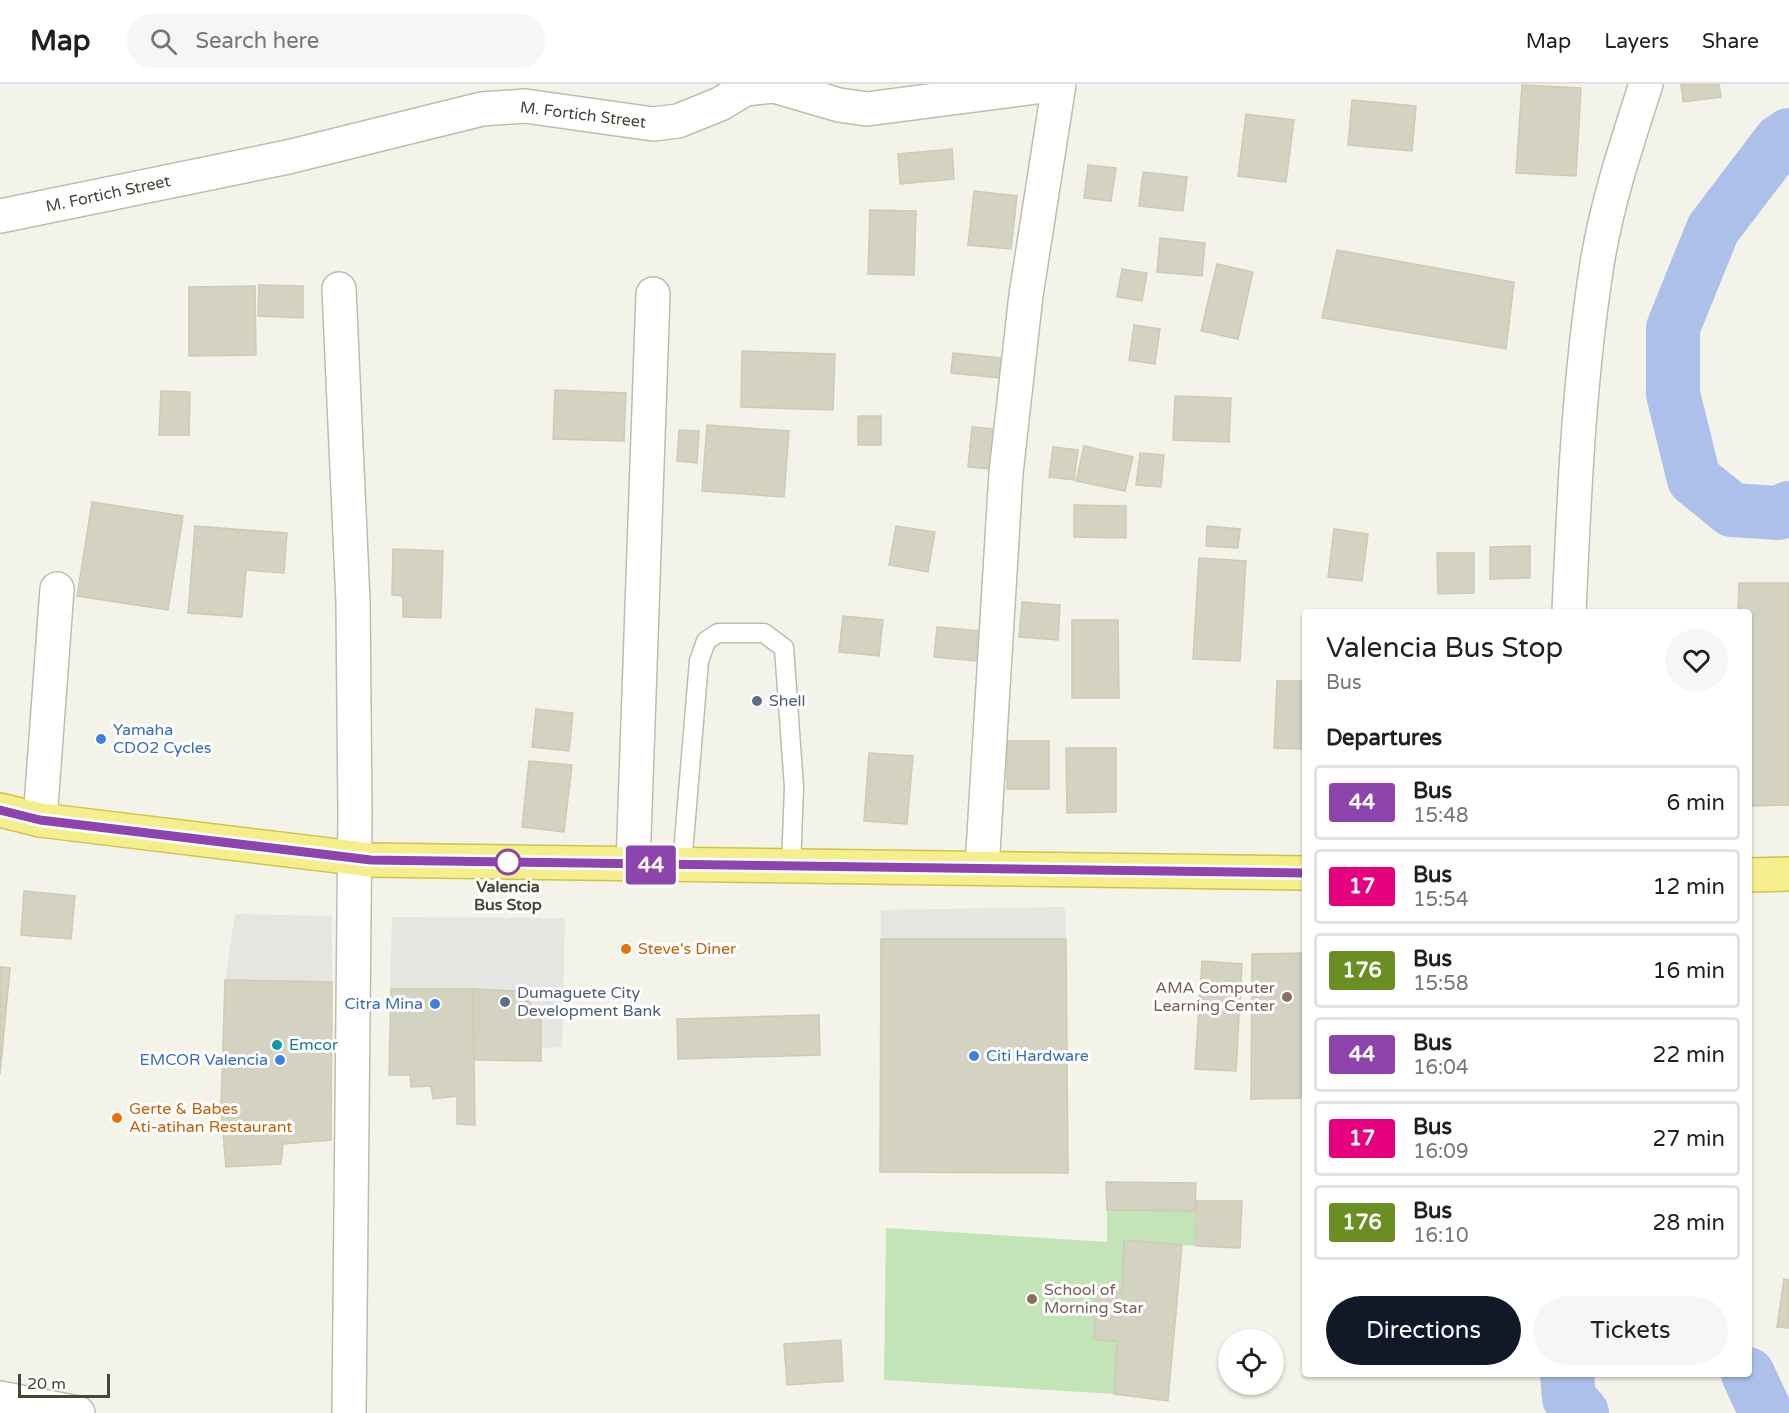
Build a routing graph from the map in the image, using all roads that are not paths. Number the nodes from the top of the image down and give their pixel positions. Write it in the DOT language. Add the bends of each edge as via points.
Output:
graph roads {
  1 [pos="1058,84"];
  2 [pos="1646,84"];
  3 [pos="805,91"];
  4 [pos="0,216"];
  5 [pos="339,289"];
  6 [pos="653,294"];
  7 [pos="57,589"];
  8 [pos="1569,609"];
  9 [pos="0,810"];
  10 [pos="40,820"];
  11 [pos="355,859"];
  12 [pos="633,865"];
  13 [pos="682,865"];
  14 [pos="791,867"];
  15 [pos="982,868"];
  16 [pos="1302,873"];
  17 [pos="1789,874"];
  18 [pos="1752,875"];
  19 [pos="0,1398"];
  20 [pos="78,1413"];
  21 [pos="350,1413"];
  1 -- 3 [label="street, M. Fortich Street" via="867,108"];
  1 -- 15 [label="street" via="1026,295 1006,473"];
  2 -- 8 [label="street" via="1610,201 1597,263 1576,460"];
  3 -- 4 [label="street, M. Fortich Street" via="774,86 745,89 678,121 653,124 525,106 482,109 288,157"];
  5 -- 11 [label="street" via="353,602"];
  6 -- 12 [label="street"];
  7 -- 10 [label="street"];
  9 -- 10 [label="highway"];
  10 -- 11 [label="highway"];
  11 -- 12 [label="highway"];
  11 -- 21 [label="street"];
  12 -- 13 [label="highway"];
  13 -- 14 [label="highway"];
  13 -- 14 [label="lane" via="699,661 706,641 718,633 764,633 784,648 794,787"];
  14 -- 15 [label="highway"];
  15 -- 16 [label="highway"];
  17 -- 18 [label="highway"];
  19 -- 20 [label="street"];
}
